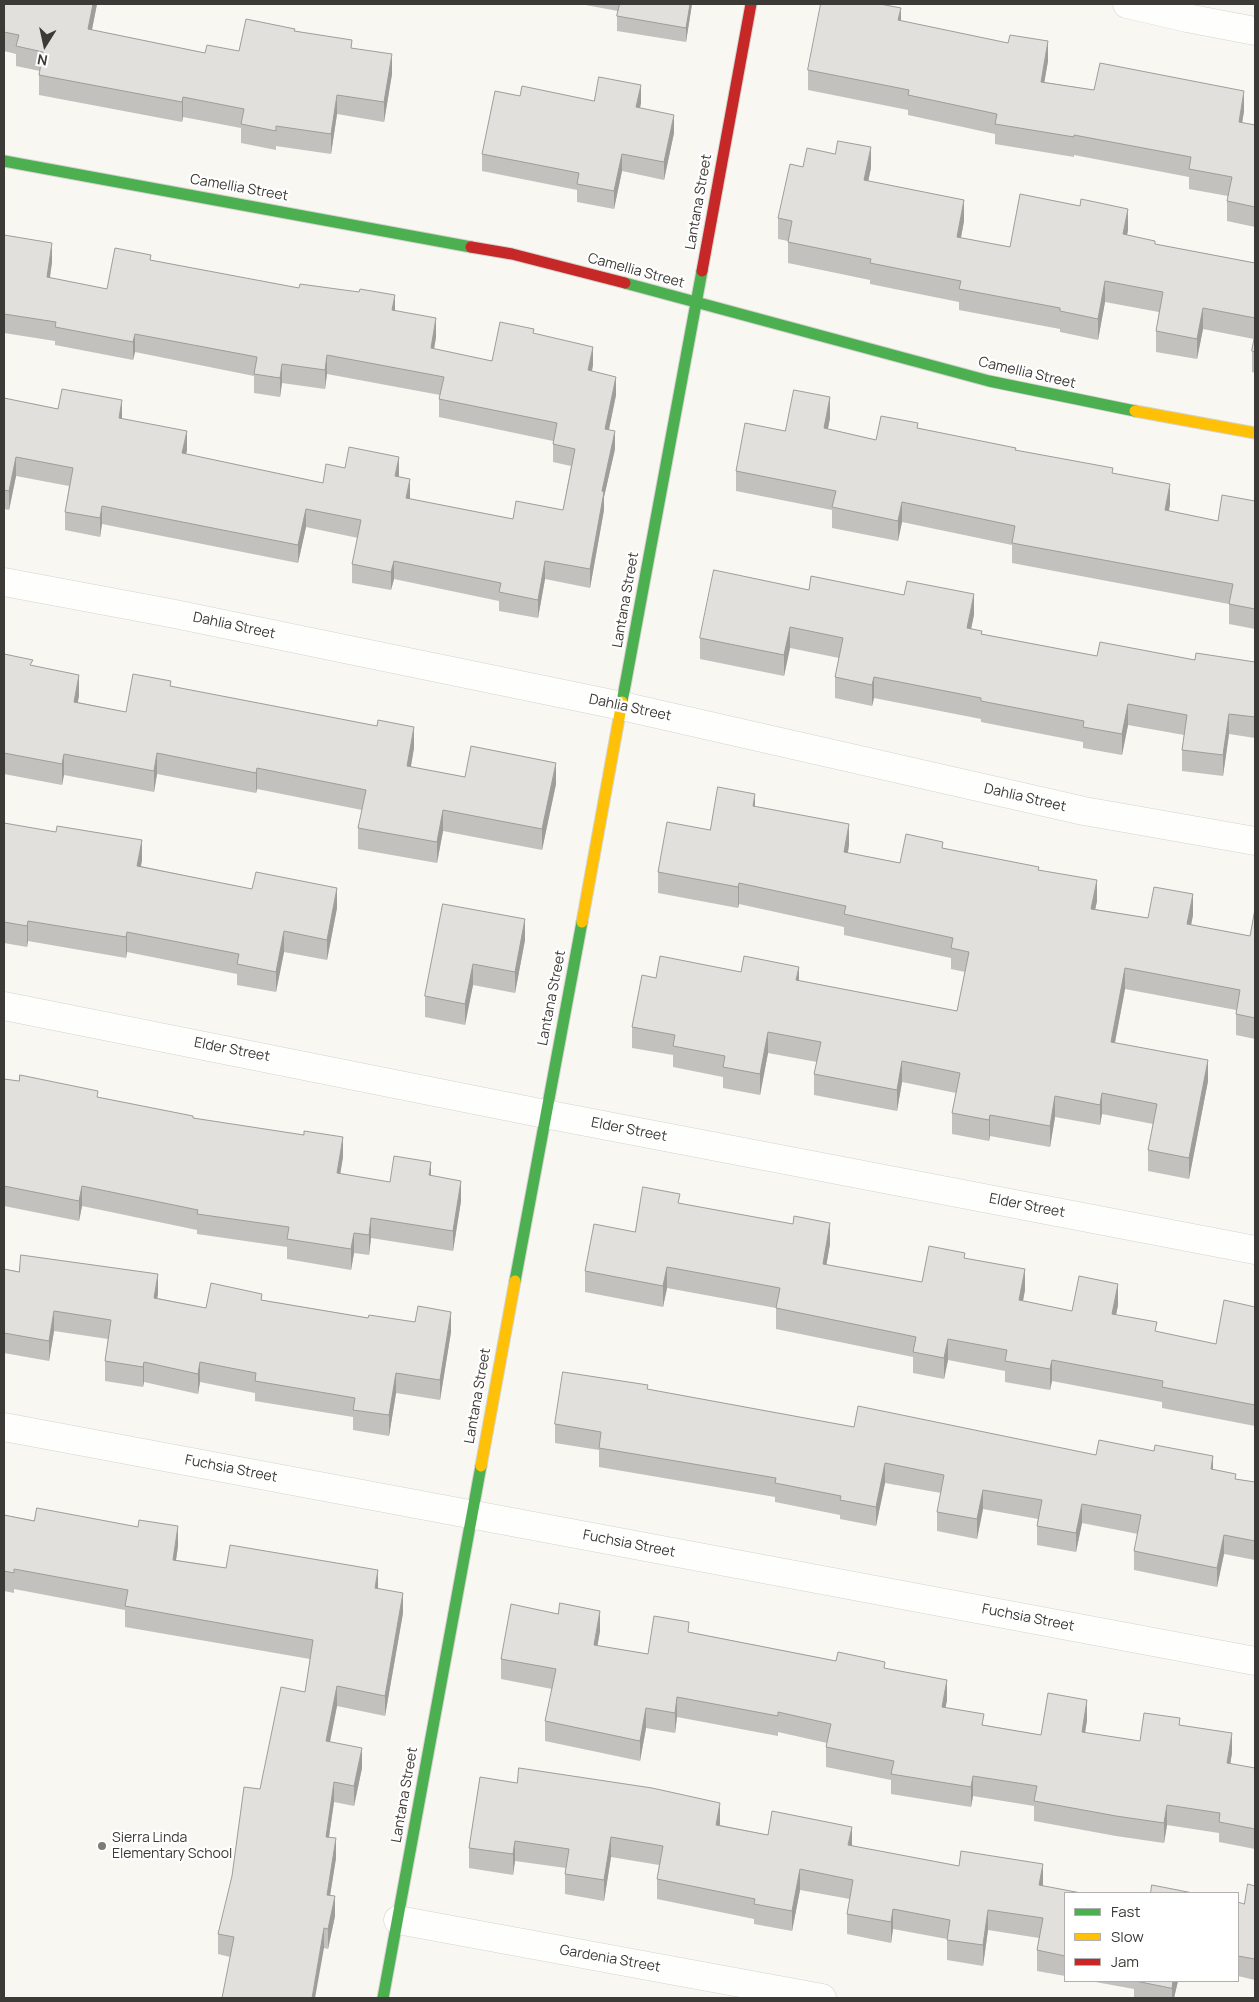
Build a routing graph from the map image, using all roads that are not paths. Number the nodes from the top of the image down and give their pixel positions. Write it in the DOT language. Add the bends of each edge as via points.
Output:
graph roads {
  1 [pos="751,4"];
  2 [pos="1127,4"];
  3 [pos="1255,31"];
  4 [pos="4,161"];
  5 [pos="696,303"];
  6 [pos="1255,434"];
  7 [pos="4,582"];
  8 [pos="622,706"];
  9 [pos="1255,841"];
  10 [pos="4,1006"];
  11 [pos="545,1114"];
  12 [pos="1255,1250"];
  13 [pos="4,1426"];
  14 [pos="472,1514"];
  15 [pos="1255,1661"];
  16 [pos="398,1920"];
  17 [pos="383,1998"];
  18 [pos="822,1998"];
  1 -- 5 [label="street, Lantana Street"];
  2 -- 3 [label="street"];
  4 -- 5 [label="street, Camellia Street" via="512,254"];
  5 -- 6 [label="street, Camellia Street" via="989,381"];
  5 -- 8 [label="street, Lantana Street"];
  7 -- 8 [label="street, Dahlia Street"];
  8 -- 9 [label="street, Dahlia Street" via="1084,811"];
  8 -- 11 [label="street, Lantana Street"];
  10 -- 11 [label="street, Elder Street"];
  11 -- 12 [label="street, Elder Street"];
  11 -- 14 [label="street, Lantana Street"];
  13 -- 14 [label="street, Fuchsia Street"];
  14 -- 15 [label="street, Fuchsia Street"];
  14 -- 16 [label="street, Lantana Street"];
  16 -- 17 [label="street, Lantana Street"];
  16 -- 18 [label="street, Gardenia Street"];
}
